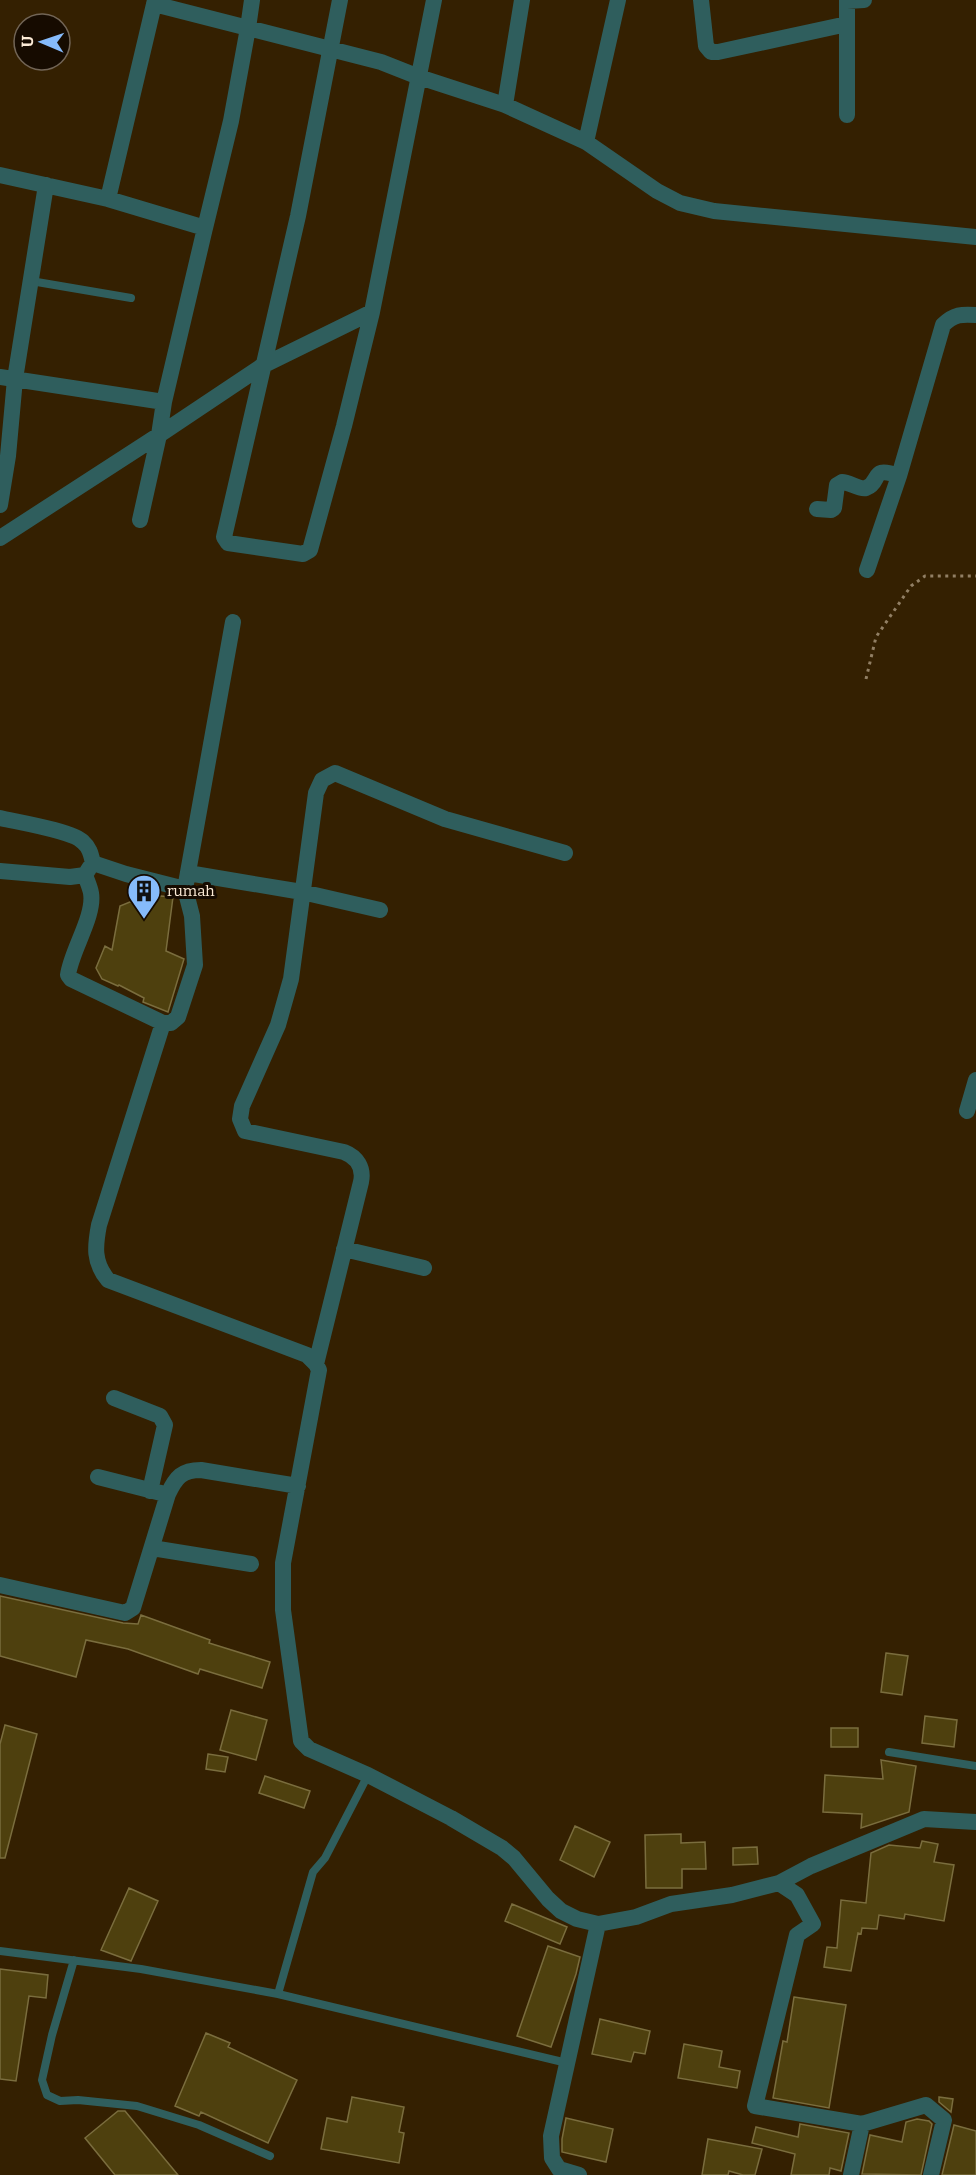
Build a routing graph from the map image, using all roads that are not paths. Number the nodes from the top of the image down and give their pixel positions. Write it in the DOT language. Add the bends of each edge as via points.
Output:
graph roads {
  1 [pos="252,0"];
  2 [pos="340,0"];
  3 [pos="434,0"];
  4 [pos="522,0"];
  5 [pos="618,0"];
  6 [pos="701,0"];
  7 [pos="852,0"];
  8 [pos="154,2"];
  9 [pos="846,24"];
  10 [pos="248,28"];
  11 [pos="330,49"];
  12 [pos="419,77"];
  13 [pos="505,105"];
  14 [pos="847,115"];
  15 [pos="586,142"];
  16 [pos="0,175"];
  17 [pos="46,185"];
  18 [pos="108,199"];
  19 [pos="206,228"];
  20 [pos="976,237"];
  21 [pos="31,281"];
  22 [pos="131,298"];
  23 [pos="372,312"];
  24 [pos="976,315"];
  25 [pos="262,366"];
  26 [pos="8,378"];
  27 [pos="164,402"];
  28 [pos="159,435"];
  29 [pos="899,476"];
  30 [pos="0,505"];
  31 [pos="817,509"];
  32 [pos="140,520"];
  33 [pos="0,538"];
  34 [pos="867,570"];
  35 [pos="233,622"];
  36 [pos="0,818"];
  37 [pos="565,853"];
  38 [pos="89,869"];
  39 [pos="0,871"];
  40 [pos="186,881"];
  41 [pos="302,892"];
  42 [pos="380,910"];
  43 [pos="163,1023"];
  44 [pos="976,1080"];
  45 [pos="968,1111"];
  46 [pos="344,1250"];
  47 [pos="424,1268"];
  48 [pos="316,1364"];
  49 [pos="114,1398"];
  50 [pos="98,1477"];
  51 [pos="298,1486"];
  52 [pos="150,1491"];
  53 [pos="168,1494"];
  54 [pos="152,1548"];
  55 [pos="251,1564"];
  56 [pos="0,1585"];
  57 [pos="889,1752"];
  58 [pos="976,1766"];
  59 [pos="368,1775"];
  60 [pos="976,1822"];
  61 [pos="779,1883"];
  62 [pos="598,1924"];
  63 [pos="0,1951"];
  64 [pos="74,1960"];
  65 [pos="278,1994"];
  66 [pos="567,2063"];
  67 [pos="862,2124"];
  68 [pos="270,2156"];
  69 [pos="579,2175"];
  70 [pos="851,2175"];
  71 [pos="932,2175"];
  1 -- 10 [label="street"];
  2 -- 11 [label="street"];
  3 -- 12 [label="street"];
  4 -- 13 [label="street"];
  5 -- 15 [label="street"];
  6 -- 9 [label="street" via="706,46 711,51"];
  7 -- 9 [label="street"];
  8 -- 10 [label="street"];
  8 -- 18 [label="street"];
  9 -- 14 [label="street"];
  10 -- 11 [label="street"];
  10 -- 19 [label="street"];
  11 -- 12 [label="street"];
  11 -- 25 [label="street"];
  12 -- 13 [label="street"];
  12 -- 23 [label="street"];
  13 -- 15 [label="street"];
  15 -- 20 [label="street" via="680,203 714,211"];
  16 -- 17 [label="street"];
  17 -- 18 [label="street"];
  17 -- 21 [label="street"];
  18 -- 19 [label="street"];
  19 -- 27 [label="street"];
  21 -- 22 [label="lane"];
  21 -- 26 [label="street"];
  23 -- 25 [label="street"];
  23 -- 25 [label="street" via="307,554 228,543 224,537"];
  24 -- 29 [label="street" via="951,317 943,325"];
  25 -- 28 [label="street"];
  26 -- 27 [label="street"];
  26 -- 30 [label="street" via="8,456"];
  27 -- 28 [label="street"];
  28 -- 32 [label="street"];
  28 -- 33 [label="street"];
  29 -- 31 [label="street" via="883,472 864,488 842,482 837,485 834,508"];
  29 -- 34 [label="street"];
  35 -- 40 [label="street"];
  36 -- 38 [label="street" via="82,840 90,850"];
  37 -- 41 [label="street" via="446,819 335,773 322,780 316,793"];
  38 -- 39 [label="street" via="70,877"];
  38 -- 40 [label="street"];
  38 -- 43 [label="street" via="90,906 69,975 98,994"];
  40 -- 41 [label="street"];
  40 -- 43 [label="street" via="195,965 178,1017"];
  41 -- 42 [label="street"];
  41 -- 46 [label="street" via="291,979 278,1026 240,1119 244,1131 344,1152 355,1158 362,1176"];
  43 -- 48 [label="street" via="99,1225 99,1269 108,1280 307,1355"];
  44 -- 45 [label="street"];
  46 -- 47 [label="street"];
  46 -- 48 [label="street"];
  48 -- 51 [label="street" via="319,1376"];
  49 -- 52 [label="street" via="164,1420"];
  50 -- 52 [label="street"];
  51 -- 53 [label="street" via="190,1470 181,1473"];
  51 -- 59 [label="street" via="283,1563 282,1592 298,1730 309,1749"];
  52 -- 53 [label="street"];
  53 -- 54 [label="street"];
  54 -- 55 [label="street"];
  54 -- 56 [label="street" via="133,1608 125,1613"];
  57 -- 58 [label="lane"];
  59 -- 62 [label="street" via="502,1848 561,1911"];
  59 -- 65 [label="lane" via="325,1858 313,1872"];
  60 -- 61 [label="street" via="924,1819"];
  61 -- 62 [label="street" via="671,1904 636,1917"];
  61 -- 67 [label="street" via="797,1895 813,1924 797,1935 755,2106"];
  62 -- 66 [label="street"];
  63 -- 64 [label="lane"];
  64 -- 65 [label="lane"];
  64 -- 68 [label="lane" via="42,2080 47,2095 60,2101 137,2106 199,2125"];
  65 -- 66 [label="lane"];
  66 -- 69 [label="street" via="551,2136 552,2158 559,2169"];
  67 -- 70 [label="street"];
  67 -- 71 [label="street" via="926,2105 944,2120"];
}
